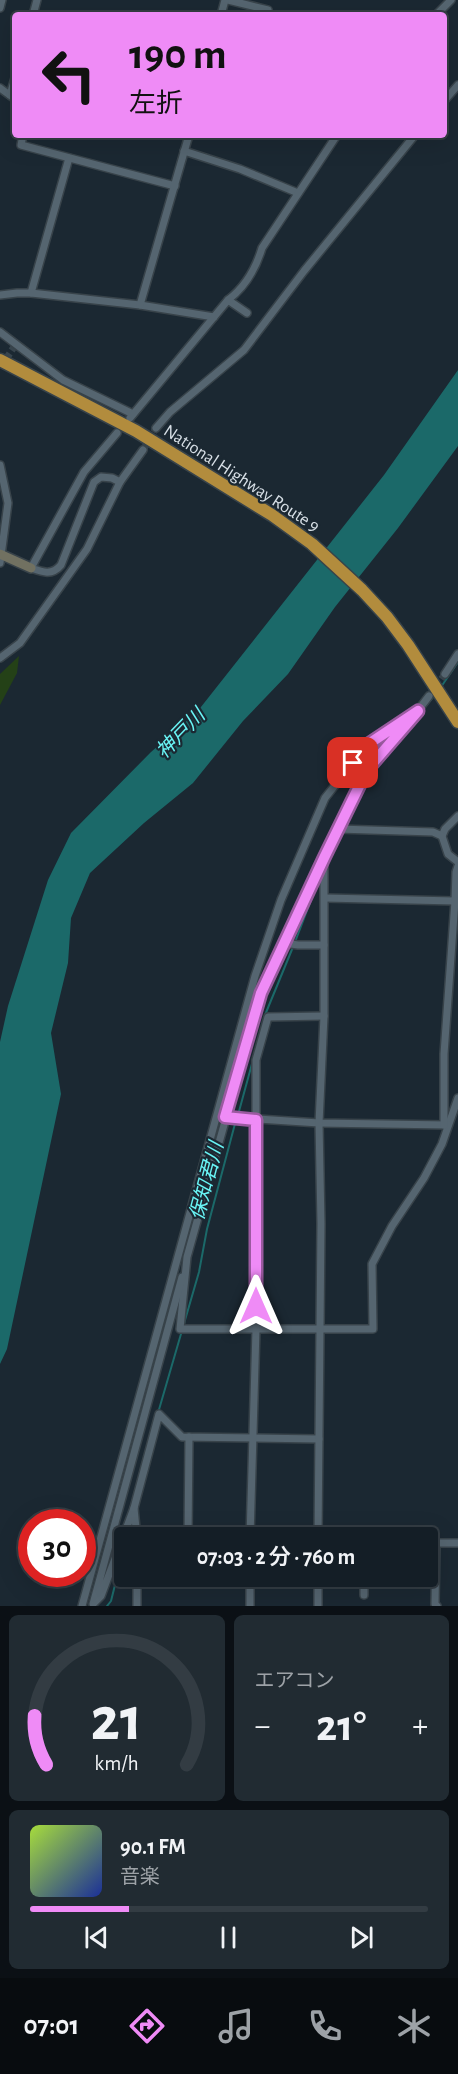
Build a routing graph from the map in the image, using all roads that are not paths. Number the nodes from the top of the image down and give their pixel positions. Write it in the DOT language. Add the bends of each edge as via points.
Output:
graph roads {
  1 [pos="2,0"];
  2 [pos="227,0"];
  3 [pos="451,0"];
  4 [pos="0,8"];
  5 [pos="268,10"];
  6 [pos="439,12"];
  7 [pos="458,85"];
  8 [pos="447,98"];
  9 [pos="22,138"];
  10 [pos="188,138"];
  11 [pos="336,138"];
  12 [pos="413,138"];
  13 [pos="184,151"];
  14 [pos="69,158"];
  15 [pos="175,186"];
  16 [pos="298,193"];
  17 [pos="31,293"];
  18 [pos="0,295"];
  19 [pos="228,300"];
  20 [pos="140,305"];
  21 [pos="247,313"];
  22 [pos="214,317"];
  23 [pos="0,332"];
  24 [pos="0,351"];
  25 [pos="0,360"];
  26 [pos="44,384"];
  27 [pos="156,428"];
  28 [pos="117,433"];
  29 [pos="143,450"];
  30 [pos="0,465"];
  31 [pos="120,482"];
  32 [pos="1,558"];
  33 [pos="31,568"];
  34 [pos="458,654"];
  35 [pos="0,658"];
  36 [pos="451,666"];
  37 [pos="458,673"];
  38 [pos="446,674"];
  39 [pos="429,696"];
  40 [pos="418,711"];
  41 [pos="458,722"];
  42 [pos="458,816"];
  43 [pos="338,829"];
  44 [pos="442,836"];
  45 [pos="324,858"];
  46 [pos="458,864"];
  47 [pos="325,898"];
  48 [pos="455,901"];
  49 [pos="284,943"];
  50 [pos="455,944"];
  51 [pos="324,945"];
  52 [pos="324,1016"];
  53 [pos="458,1098"];
  54 [pos="225,1117"];
  55 [pos="256,1120"];
  56 [pos="319,1124"];
  57 [pos="446,1125"];
  58 [pos="187,1257"];
  59 [pos="256,1329"];
  60 [pos="321,1330"];
  61 [pos="189,1437"];
  62 [pos="253,1437"];
  63 [pos="319,1439"];
  64 [pos="134,1508"];
  65 [pos="136,1527"];
  66 [pos="188,1527"];
  67 [pos="250,1527"];
  68 [pos="318,1527"];
  69 [pos="438,1543"];
  70 [pos="458,1543"];
  71 [pos="137,1587"];
  72 [pos="250,1587"];
  73 [pos="318,1587"];
  74 [pos="364,1587"];
  75 [pos="435,1587"];
  76 [pos="364,1595"];
  77 [pos="92,1605"];
  78 [pos="82,1606"];
  79 [pos="136,1606"];
  80 [pos="250,1606"];
  81 [pos="318,1606"];
  82 [pos="437,1606"];
  1 -- 4 [label="street"];
  2 -- 5 [label="street"];
  3 -- 6 [label="street"];
  7 -- 8 [label="street"];
  9 -- 14 [label="street" via="21,145"];
  10 -- 13 [label="street"];
  11 -- 16 [label="street"];
  12 -- 27 [label="street" via="244,350"];
  13 -- 15 [label="street"];
  13 -- 16 [label="street"];
  14 -- 15 [label="street"];
  14 -- 17 [label="street"];
  15 -- 20 [label="street"];
  16 -- 19 [label="street" via="239,291"];
  17 -- 18 [label="street"];
  17 -- 20 [label="street"];
  19 -- 21 [label="street"];
  19 -- 22 [label="street"];
  20 -- 22 [label="street"];
  22 -- 23 [label="street" via="131,416 63,380"];
  24 -- 26 [label="highway, National Highway Route 9"];
  25 -- 26 [label="highway, National Highway Route 9"];
  26 -- 41 [label="highway, National Highway Route 9" via="180,458 312,544 362,590 408,645"];
  28 -- 33 [label="street" via="84,472"];
  29 -- 31 [label="street"];
  30 -- 32 [label="street" via="8,503"];
  31 -- 33 [label="street" via="101,477 94,482 57,570 45,573"];
  31 -- 35 [label="street" via="87,549 20,644"];
  32 -- 33 [label="main road"];
  34 -- 36 [label="street"];
  36 -- 37 [label="street"];
  36 -- 38 [label="street"];
  39 -- 40 [label="street"];
  40 -- 43 [label="street" via="367,770"];
  40 -- 78 [label="street" via="367,745 325,798 281,900 255,976"];
  42 -- 44 [label="street"];
  43 -- 44 [label="street" via="432,832"];
  43 -- 45 [label="street"];
  44 -- 46 [label="street" via="448,854"];
  45 -- 47 [label="street"];
  45 -- 49 [label="street"];
  46 -- 48 [label="street"];
  47 -- 48 [label="street"];
  47 -- 51 [label="street"];
  48 -- 50 [label="street"];
  49 -- 51 [label="street"];
  49 -- 54 [label="street" via="261,993"];
  50 -- 57 [label="street" via="444,1054"];
  51 -- 52 [label="street"];
  52 -- 55 [label="street" via="268,1017 256,1060"];
  52 -- 56 [label="street"];
  53 -- 57 [label="street"];
  54 -- 55 [label="street"];
  54 -- 58 [label="street"];
  55 -- 56 [label="street"];
  55 -- 59 [label="street"];
  56 -- 57 [label="street"];
  56 -- 60 [label="street"];
  57 -- 60 [label="street" via="442,1144 424,1178 372,1264 373,1329"];
  58 -- 59 [label="street" via="180,1329"];
  58 -- 77 [label="street"];
  59 -- 60 [label="street"];
  59 -- 62 [label="street"];
  60 -- 63 [label="street"];
  61 -- 62 [label="street"];
  61 -- 64 [label="street" via="182,1437 159,1414"];
  61 -- 66 [label="street"];
  62 -- 63 [label="street"];
  62 -- 67 [label="street"];
  63 -- 68 [label="street"];
  64 -- 65 [label="street"];
  64 -- 77 [label="street" via="101,1596"];
  69 -- 70 [label="street"];
  71 -- 79 [label="street"];
  72 -- 80 [label="street"];
  73 -- 81 [label="street"];
  74 -- 76 [label="street"];
  75 -- 82 [label="street"];
}
